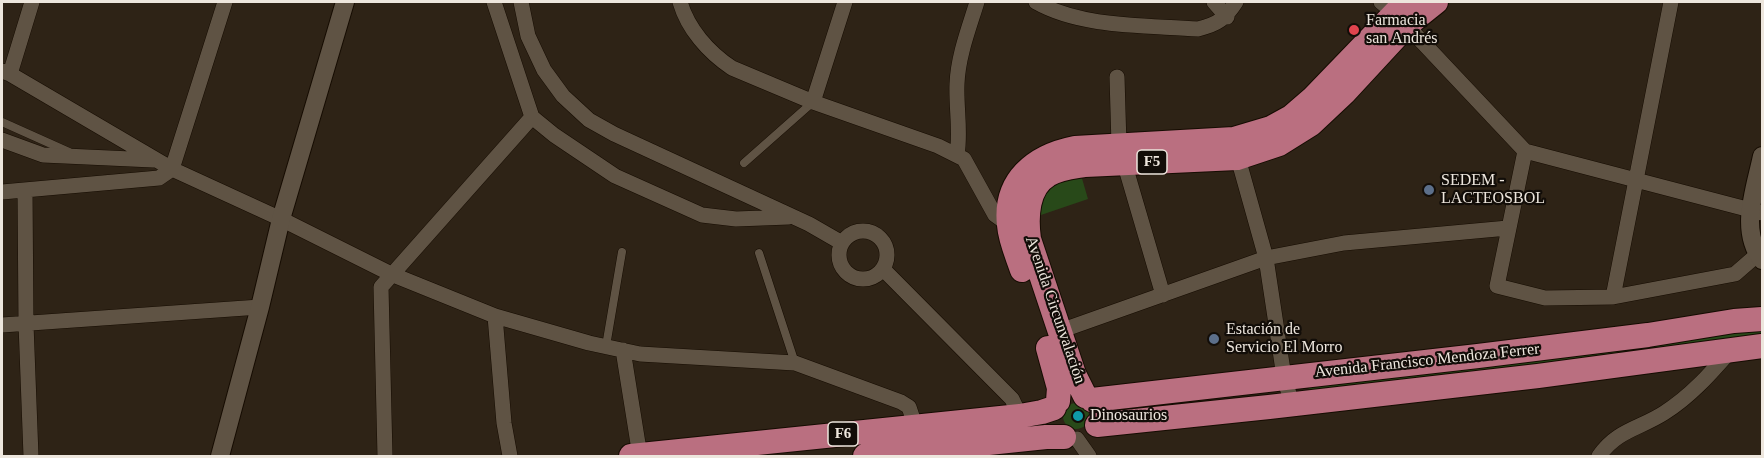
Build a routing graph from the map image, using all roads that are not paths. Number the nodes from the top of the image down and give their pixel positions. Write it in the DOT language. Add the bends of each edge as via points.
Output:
graph roads {
  1 [pos="32,2"];
  2 [pos="225,2"];
  3 [pos="345,2"];
  4 [pos="494,2"];
  5 [pos="521,2"];
  6 [pos="680,2"];
  7 [pos="845,2"];
  8 [pos="977,2"];
  9 [pos="1036,2"];
  10 [pos="1214,2"];
  11 [pos="1236,2"];
  12 [pos="1436,2"];
  13 [pos="1671,2"];
  14 [pos="1398,10"];
  15 [pos="1227,17"];
  16 [pos="6,72"];
  17 [pos="1117,77"];
  18 [pos="813,102"];
  19 [pos="532,117"];
  20 [pos="2,122"];
  21 [pos="2,140"];
  22 [pos="1236,149"];
  23 [pos="1525,152"];
  24 [pos="1122,154"];
  25 [pos="957,156"];
  26 [pos="1762,156"];
  27 [pos="79,157"];
  28 [pos="156,160"];
  29 [pos="744,163"];
  30 [pos="172,169"];
  31 [pos="1636,180"];
  32 [pos="25,189"];
  33 [pos="2,192"];
  34 [pos="1757,212"];
  35 [pos="792,217"];
  36 [pos="281,219"];
  37 [pos="1508,228"];
  38 [pos="1017,236"];
  39 [pos="842,243"];
  40 [pos="622,252"];
  41 [pos="759,253"];
  42 [pos="1760,257"];
  43 [pos="1266,258"];
  44 [pos="883,269"];
  45 [pos="391,274"];
  46 [pos="1163,295"];
  47 [pos="1612,297"];
  48 [pos="260,307"];
  49 [pos="495,316"];
  50 [pos="1762,319"];
  51 [pos="26,324"];
  52 [pos="2,325"];
  53 [pos="1060,331"];
  54 [pos="606,346"];
  55 [pos="1762,346"];
  56 [pos="1733,349"];
  57 [pos="623,350"];
  58 [pos="795,363"];
  59 [pos="1284,377"];
  60 [pos="1089,398"];
  61 [pos="1292,404"];
  62 [pos="1056,405"];
  63 [pos="1020,416"];
  64 [pos="1097,425"];
  65 [pos="915,426"];
  66 [pos="1077,444"];
  67 [pos="924,453"];
  68 [pos="32,456"];
  69 [pos="220,456"];
  70 [pos="385,456"];
  71 [pos="510,456"];
  72 [pos="637,456"];
  73 [pos="865,456"];
  74 [pos="1599,456"];
  1 -- 16 [label="street"];
  2 -- 30 [label="street"];
  3 -- 36 [label="street"];
  4 -- 19 [label="street"];
  5 -- 35 [label="street" via="528,36 544,70 563,96 589,120"];
  6 -- 18 [label="street" via="697,36 721,61"];
  7 -- 18 [label="street"];
  8 -- 25 [label="street" via="957,83"];
  9 -- 15 [label="street" via="1060,14 1087,20 1198,29"];
  10 -- 15 [label="street"];
  11 -- 15 [label="street"];
  12 -- 14 [label="highway, Avenida Circunvalación / F5"];
  13 -- 31 [label="street"];
  14 -- 22 [label="highway, Avenida Circunvalación / F5" via="1344,93 1311,124 1279,144"];
  14 -- 23 [label="street"];
  16 -- 28 [label="street"];
  17 -- 24 [label="street"];
  18 -- 25 [label="street" via="892,128"];
  18 -- 29 [label="lane"];
  19 -- 35 [label="street" via="615,176 702,215 736,219"];
  19 -- 45 [label="street"];
  20 -- 27 [label="lane"];
  21 -- 27 [label="street" via="43,155"];
  22 -- 24 [label="highway, Avenida Circunvalación / F5"];
  22 -- 43 [label="street"];
  23 -- 31 [label="street"];
  23 -- 37 [label="street"];
  24 -- 38 [label="highway, Avenida Circunvalación / F5" via="1047,175 1030,200 1027,225"];
  24 -- 46 [label="street"];
  25 -- 38 [label="street" via="964,159 995,215"];
  26 -- 34 [label="street"];
  27 -- 28 [label="street"];
  28 -- 30 [label="street"];
  30 -- 32 [label="street" via="159,177"];
  30 -- 36 [label="street"];
  31 -- 34 [label="street"];
  31 -- 47 [label="street"];
  32 -- 33 [label="street"];
  32 -- 51 [label="street"];
  34 -- 42 [label="street" via="1750,235"];
  35 -- 39 [label="street"];
  36 -- 45 [label="street"];
  36 -- 48 [label="street"];
  37 -- 43 [label="street" via="1344,243"];
  37 -- 47 [label="street" via="1497,286 1545,298"];
  38 -- 53 [label="highway, Avenida Circunvalación / F5"];
  38 -- 62 [label="highway, Avenida Circunvalación / F5" via="1056,372"];
  39 -- 44 [label="street" via="839,260 846,274 870,279"];
  39 -- 44 [label="street" via="853,233 869,231 876,235 887,254"];
  40 -- 54 [label="lane"];
  41 -- 58 [label="lane"];
  42 -- 47 [label="street" via="1735,274"];
  43 -- 46 [label="street"];
  43 -- 59 [label="street"];
  44 -- 63 [label="street" via="1012,399"];
  45 -- 49 [label="street"];
  45 -- 70 [label="street" via="381,287"];
  46 -- 53 [label="street"];
  48 -- 51 [label="street"];
  48 -- 69 [label="street"];
  49 -- 54 [label="street"];
  49 -- 71 [label="street"];
  50 -- 59 [label="highway, Avenida Francisco Mendoza Ferrer"];
  51 -- 52 [label="street"];
  51 -- 68 [label="street"];
  53 -- 60 [label="highway, Avenida Circunvalación / F5" via="1074,374"];
  54 -- 57 [label="street"];
  55 -- 56 [label="highway, Avenida Francisco Mendoza Ferrer"];
  56 -- 61 [label="highway, Avenida Francisco Mendoza Ferrer"];
  56 -- 74 [label="street" via="1694,392 1663,414 1609,442"];
  57 -- 58 [label="street"];
  57 -- 72 [label="street"];
  58 -- 65 [label="street" via="902,402 909,407"];
  59 -- 60 [label="highway, Avenida Francisco Mendoza Ferrer"];
  59 -- 61 [label="street"];
  60 -- 62 [label="highway" via="1071,393"];
  60 -- 64 [label="highway, F5" via="1098,412"];
  61 -- 64 [label="highway, Avenida Francisco Mendoza Ferrer"];
  62 -- 63 [label="highway, F6"];
  62 -- 66 [label="highway, F5" via="1052,414 1055,428"];
  63 -- 65 [label="highway, F6"];
  64 -- 66 [label="highway"];
  65 -- 67 [label="street"];
  65 -- 72 [label="highway, F6"];
  66 -- 67 [label="highway, F6" via="1046,437"];
  67 -- 73 [label="highway, F6"];
}
